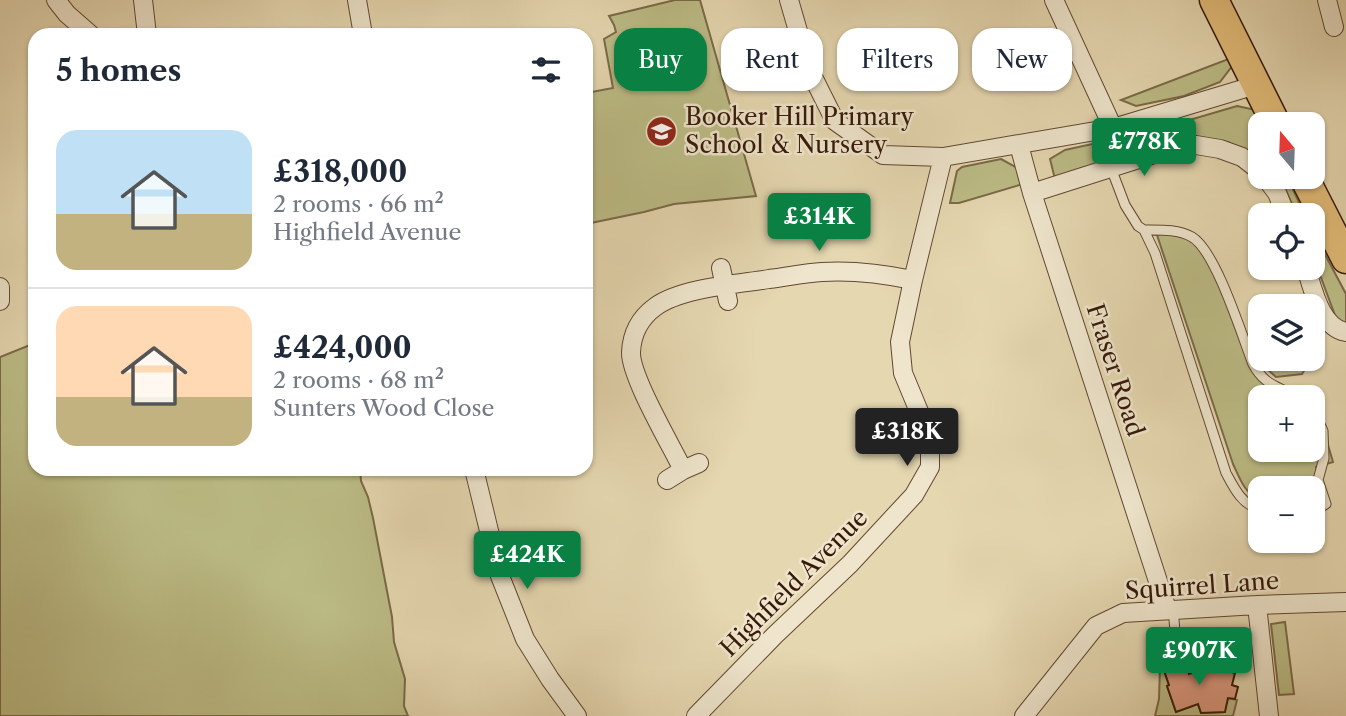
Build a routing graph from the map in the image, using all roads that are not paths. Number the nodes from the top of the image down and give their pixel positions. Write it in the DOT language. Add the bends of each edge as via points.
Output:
graph roads {
  1 [pos="56,0"];
  2 [pos="143,0"];
  3 [pos="357,0"];
  4 [pos="789,0"];
  5 [pos="1054,0"];
  6 [pos="1214,0"];
  7 [pos="1326,0"];
  8 [pos="1334,27"];
  9 [pos="83,28"];
  10 [pos="146,28"];
  11 [pos="362,28"];
  12 [pos="1256,85"];
  13 [pos="1270,112"];
  14 [pos="1113,128"];
  15 [pos="1019,145"];
  16 [pos="943,156"];
  17 [pos="1248,162"];
  18 [pos="1111,168"];
  19 [pos="1310,189"];
  20 [pos="1032,193"];
  21 [pos="1144,230"];
  22 [pos="1346,259"];
  23 [pos="913,280"];
  24 [pos="1311,280"];
  25 [pos="0,287"];
  26 [pos="0,301"];
  27 [pos="1346,332"];
  28 [pos="1272,385"];
  29 [pos="476,476"];
  30 [pos="667,480"];
  31 [pos="1248,504"];
  32 [pos="1346,602"];
  33 [pos="1257,605"];
  34 [pos="1170,609"];
  35 [pos="1176,643"];
  36 [pos="578,716"];
  37 [pos="696,716"];
  38 [pos="1024,716"];
  39 [pos="1269,716"];
  1 -- 9 [label="street"];
  2 -- 10 [label="street"];
  3 -- 11 [label="street"];
  4 -- 16 [label="street" via="809,69 835,121 883,155"];
  5 -- 14 [label="street"];
  6 -- 12 [label="highway"];
  7 -- 8 [label="street"];
  12 -- 13 [label="highway"];
  12 -- 14 [label="street"];
  14 -- 15 [label="street"];
  15 -- 16 [label="street"];
  15 -- 20 [label="street, Fraser Road"];
  16 -- 23 [label="street, Highfield Avenue"];
  17 -- 18 [label="street" via="1220,149 1196,145"];
  18 -- 20 [label="street"];
  18 -- 21 [label="lane" via="1130,216"];
  19 -- 22 [label="highway"];
  20 -- 34 [label="street, Fraser Road"];
  21 -- 28 [label="lane" via="1181,232 1203,246 1253,364"];
  21 -- 31 [label="lane" via="1226,473"];
  23 -- 30 [label="street" via="824,272 724,285 657,305 641,319 631,355 636,375 691,466"];
  23 -- 37 [label="street, Highfield Avenue" via="900,342 903,373 930,438 930,467 914,495"];
  24 -- 27 [label="street" via="1326,320"];
  25 -- 26 [label="street"];
  29 -- 36 [label="street" via="500,576 525,639"];
  32 -- 33 [label="street, Squirrel Lane"];
  33 -- 34 [label="street, Squirrel Lane"];
  33 -- 39 [label="street"];
  34 -- 35 [label="lane"];
  34 -- 38 [label="street, Squirrel Lane" via="1123,613 1096,626"];
}
